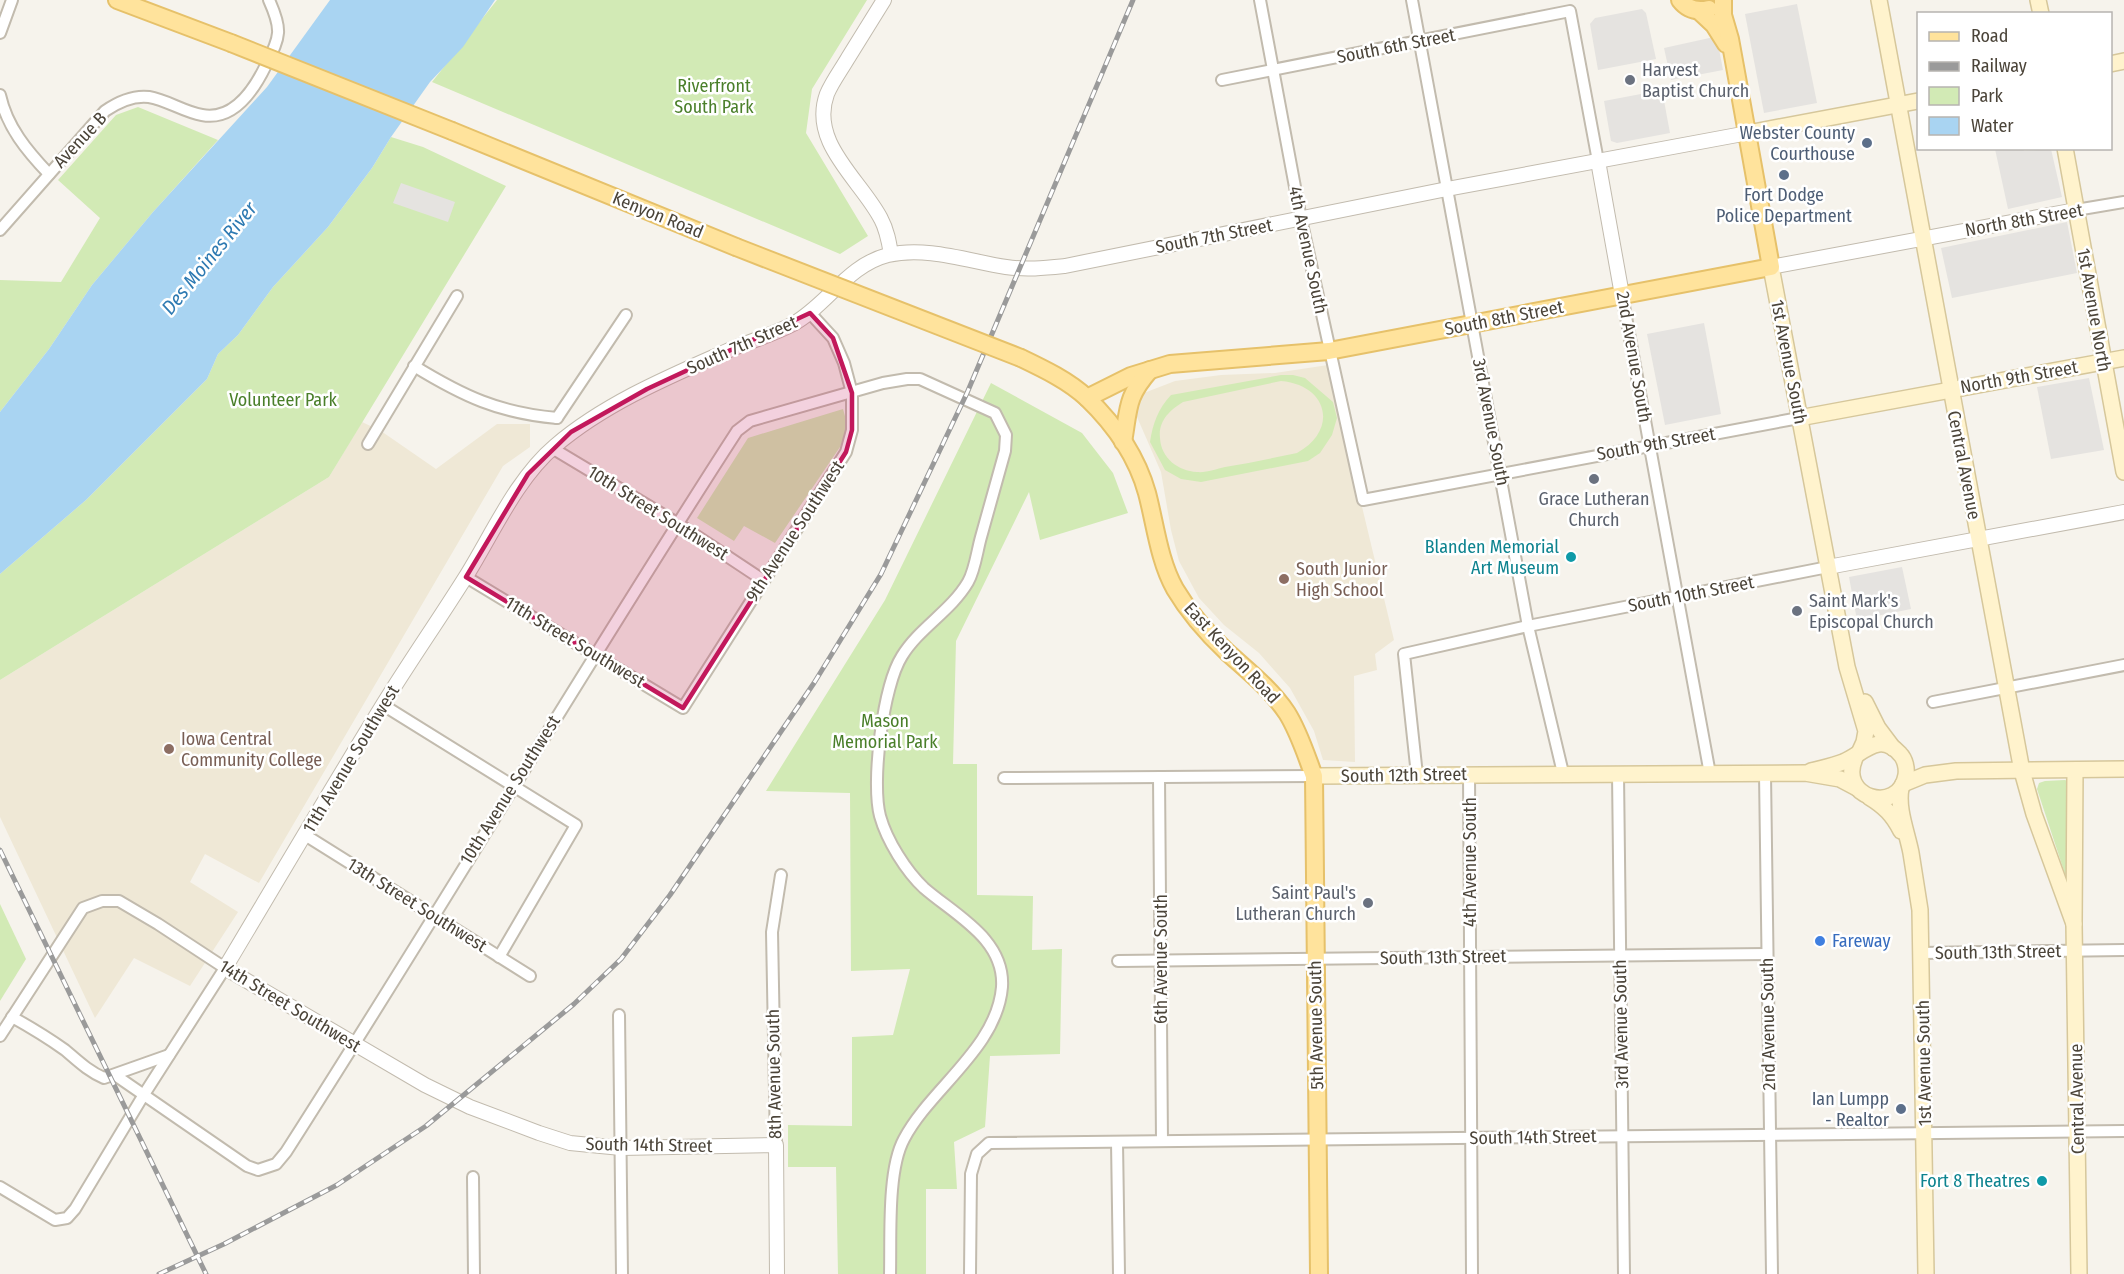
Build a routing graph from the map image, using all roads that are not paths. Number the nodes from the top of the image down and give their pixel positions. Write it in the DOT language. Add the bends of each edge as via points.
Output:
graph roads {
  1 [pos="12,0"];
  2 [pos="117,0"];
  3 [pos="269,0"];
  4 [pos="884,0"];
  5 [pos="1260,0"];
  6 [pos="1412,0"];
  7 [pos="1680,0"];
  8 [pos="1722,0"];
  9 [pos="1879,0"];
  10 [pos="1570,11"];
  11 [pos="1699,11"];
  12 [pos="0,33"];
  13 [pos="1419,41"];
  14 [pos="1733,58"];
  15 [pos="1273,70"];
  16 [pos="1222,80"];
  17 [pos="0,95"];
  18 [pos="1917,101"];
  19 [pos="1898,105"];
  20 [pos="1748,133"];
  21 [pos="2065,150"];
  22 [pos="1598,161"];
  23 [pos="49,174"];
  24 [pos="1447,189"];
  25 [pos="2124,202"];
  26 [pos="2076,210"];
  27 [pos="1301,219"];
  28 [pos="0,230"];
  29 [pos="1923,238"];
  30 [pos="891,254"];
  31 [pos="1771,267"];
  32 [pos="1622,295"];
  33 [pos="457,296"];
  34 [pos="810,313"];
  35 [pos="626,315"];
  36 [pos="1472,324"];
  37 [pos="1329,351"];
  38 [pos="2124,358"];
  39 [pos="2104,362"];
  40 [pos="414,366"];
  41 [pos="1150,370"];
  42 [pos="1950,389"];
  43 [pos="852,393"];
  44 [pos="1087,398"];
  45 [pos="557,418"];
  46 [pos="1800,418"];
  47 [pos="572,432"];
  48 [pos="1123,442"];
  49 [pos="368,444"];
  50 [pos="1650,445"];
  51 [pos="552,448"];
  52 [pos="2124,472"];
  53 [pos="1501,473"];
  54 [pos="1147,494"];
  55 [pos="1363,500"];
  56 [pos="2124,512"];
  57 [pos="677,524"];
  58 [pos="1978,540"];
  59 [pos="1828,567"];
  60 [pos="466,577"];
  61 [pos="763,580"];
  62 [pos="1678,597"];
  63 [pos="1528,626"];
  64 [pos="595,654"];
  65 [pos="2124,665"];
  66 [pos="1846,667"];
  67 [pos="2006,688"];
  68 [pos="1933,702"];
  69 [pos="383,705"];
  70 [pos="683,708"];
  71 [pos="1898,752"];
  72 [pos="1858,754"];
  73 [pos="2124,769"];
  74 [pos="2075,770"];
  75 [pos="1956,771"];
  76 [pos="2022,771"];
  77 [pos="1563,773"];
  78 [pos="1805,773"];
  79 [pos="1469,774"];
  80 [pos="1618,774"];
  81 [pos="1710,774"];
  82 [pos="1765,774"];
  83 [pos="1417,775"];
  84 [pos="1314,776"];
  85 [pos="1159,777"];
  86 [pos="1004,778"];
  87 [pos="513,786"];
  88 [pos="1902,786"];
  89 [pos="1863,792"];
  90 [pos="305,835"];
  91 [pos="1911,853"];
  92 [pos="781,875"];
  93 [pos="433,915"];
  94 [pos="2074,924"];
  95 [pos="2124,950"];
  96 [pos="2074,951"];
  97 [pos="1922,953"];
  98 [pos="1767,954"];
  99 [pos="1620,955"];
  100 [pos="499,957"];
  101 [pos="1470,957"];
  102 [pos="1316,959"];
  103 [pos="1162,960"];
  104 [pos="1118,961"];
  105 [pos="225,968"];
  106 [pos="530,976"];
  107 [pos="619,1015"];
  108 [pos="12,1017"];
  109 [pos="0,1036"];
  110 [pos="355,1044"];
  111 [pos="169,1055"];
  112 [pos="115,1075"];
  113 [pos="425,1086"];
  114 [pos="143,1095"];
  115 [pos="2077,1131"];
  116 [pos="2124,1131"];
  117 [pos="1925,1133"];
  118 [pos="1770,1135"];
  119 [pos="1623,1136"];
  120 [pos="1472,1138"];
  121 [pos="1318,1140"];
  122 [pos="1162,1141"];
  123 [pos="1117,1142"];
  124 [pos="776,1145"];
  125 [pos="621,1148"];
  126 [pos="473,1177"];
  127 [pos="0,1186"];
  128 [pos="474,1274"];
  129 [pos="622,1274"];
  130 [pos="777,1274"];
  131 [pos="890,1274"];
  132 [pos="970,1274"];
  133 [pos="1119,1274"];
  134 [pos="1319,1274"];
  135 [pos="1472,1274"];
  136 [pos="1624,1274"];
  137 [pos="1772,1274"];
  138 [pos="1926,1274"];
  139 [pos="2079,1274"];
  1 -- 12 [label="street"];
  2 -- 44 [label="main road, Kenyon Road, bridge" via="1022,358"];
  3 -- 23 [label="street, Avenue B" via="279,28 278,40 258,82 236,107 214,116 149,97 126,99 105,111"];
  4 -- 30 [label="street" via="835,79 827,95 824,118 833,151 881,219"];
  5 -- 15 [label="street, 4th Avenue South"];
  6 -- 13 [label="street, 3rd Avenue South"];
  7 -- 11 [label="main road, 1st Avenue South"];
  8 -- 11 [label="main road, 1st Avenue South"];
  8 -- 14 [label="main road, 1st Avenue South"];
  9 -- 19 [label="main road, Central Avenue"];
  10 -- 13 [label="street, South 6th Street"];
  10 -- 22 [label="street, 2nd Avenue South"];
  11 -- 14 [label="main road, 1st Avenue South" via="1720,33"];
  13 -- 15 [label="street, South 6th Street"];
  13 -- 24 [label="street, 3rd Avenue South"];
  14 -- 20 [label="main road, 1st Avenue South"];
  15 -- 16 [label="street, South 6th Street"];
  15 -- 27 [label="street, 4th Avenue South"];
  17 -- 23 [label="street" via="24,147"];
  18 -- 19 [label="main road, South 7th Street"];
  19 -- 20 [label="main road, South 7th Street"];
  19 -- 29 [label="main road, Central Avenue"];
  20 -- 22 [label="street, South 7th Street"];
  20 -- 31 [label="main road, 1st Avenue South"];
  21 -- 26 [label="main road, 1st Avenue North"];
  22 -- 24 [label="street, South 7th Street"];
  22 -- 32 [label="street, 2nd Avenue South"];
  23 -- 28 [label="street, Avenue B"];
  24 -- 27 [label="street, South 7th Street"];
  24 -- 36 [label="street, 3rd Avenue South"];
  25 -- 26 [label="street, North 8th Street"];
  26 -- 29 [label="street, North 8th Street"];
  26 -- 39 [label="main road, 1st Avenue North"];
  27 -- 30 [label="street, South 7th Street" via="1035,269 931,254"];
  27 -- 37 [label="street, 4th Avenue South"];
  29 -- 31 [label="street, South 8th Street"];
  29 -- 42 [label="main road, Central Avenue"];
  30 -- 34 [label="street, South 7th Street" via="860,267"];
  31 -- 32 [label="main road, South 8th Street"];
  31 -- 46 [label="main road, 1st Avenue South"];
  32 -- 36 [label="main road, South 8th Street"];
  32 -- 50 [label="street, 2nd Avenue South"];
  33 -- 40 [label="street"];
  34 -- 43 [label="street, 9th Avenue Southwest" via="833,338"];
  34 -- 47 [label="street, South 7th Street" via="647,389"];
  35 -- 45 [label="street"];
  36 -- 37 [label="main road, South 8th Street"];
  36 -- 53 [label="street, 3rd Avenue South"];
  37 -- 41 [label="main road, South 8th Street" via="1170,364"];
  37 -- 55 [label="street, 4th Avenue South"];
  38 -- 39 [label="main road, North 9th Street"];
  39 -- 42 [label="main road, North 9th Street"];
  39 -- 52 [label="main road, 1st Avenue North"];
  40 -- 45 [label="street" via="450,388 493,406 528,416"];
  40 -- 49 [label="street"];
  41 -- 44 [label="main road, South 8th Street"];
  41 -- 48 [label="main road" via="1130,397"];
  42 -- 46 [label="main road, South 9th Street"];
  42 -- 58 [label="main road, Central Avenue"];
  43 -- 57 [label="street, 10th Avenue Southwest" via="750,421 736,431"];
  43 -- 61 [label="street, 9th Avenue Southwest" via="852,430 846,452"];
  43 -- 131 [label="street" via="907,378 920,379 995,414 1006,435 1005,451 968,581 902,656 891,683 884,719 877,799 881,819 892,843 923,886 976,928 988,944 1000,967 1002,987 985,1035 903,1140 896,1164"];
  44 -- 48 [label="main road, Kenyon Road"];
  45 -- 47 [label="street"];
  46 -- 50 [label="street, South 9th Street"];
  46 -- 59 [label="main road, 1st Avenue South"];
  47 -- 51 [label="street, 11th Avenue Southwest"];
  48 -- 54 [label="main road, Kenyon Road" via="1132,454"];
  50 -- 53 [label="street, South 9th Street"];
  50 -- 62 [label="street, 2nd Avenue South"];
  51 -- 57 [label="street, 10th Street Southwest"];
  51 -- 60 [label="street, 11th Avenue Southwest" via="528,474"];
  53 -- 55 [label="street, South 9th Street"];
  53 -- 63 [label="street, 3rd Avenue South"];
  54 -- 84 [label="main road, East Kenyon Road" via="1174,588 1226,651 1258,678 1287,713"];
  56 -- 58 [label="street, South 10th Street"];
  57 -- 61 [label="street, 10th Street Southwest"];
  57 -- 64 [label="street, 10th Avenue Southwest"];
  58 -- 59 [label="street, South 10th Street"];
  58 -- 67 [label="main road, Central Avenue"];
  59 -- 62 [label="street, South 10th Street"];
  59 -- 66 [label="main road, 1st Avenue South"];
  60 -- 64 [label="street, 11th Street Southwest"];
  60 -- 69 [label="street, 11th Avenue Southwest"];
  61 -- 70 [label="street, 9th Avenue Southwest"];
  62 -- 63 [label="street, South 10th Street"];
  62 -- 81 [label="street, 2nd Avenue South"];
  63 -- 77 [label="street, 3rd Avenue South"];
  63 -- 83 [label="street, South 10th Street" via="1404,654"];
  64 -- 70 [label="street, 11th Street Southwest"];
  64 -- 87 [label="street, 10th Avenue Southwest"];
  65 -- 67 [label="street"];
  66 -- 71 [label="main road, 1st Avenue South" via="1878,728"];
  66 -- 72 [label="main road, 1st Avenue South" via="1866,731"];
  67 -- 68 [label="street"];
  67 -- 76 [label="main road, Central Avenue"];
  69 -- 87 [label="street"];
  69 -- 90 [label="street, 11th Avenue Southwest"];
  71 -- 72 [label="main road" via="1886,745 1871,745"];
  71 -- 75 [label="main road" via="1925,766"];
  71 -- 88 [label="main road" via="1906,770"];
  72 -- 78 [label="main road, South 12th Street"];
  72 -- 89 [label="main road" via="1852,776"];
  73 -- 74 [label="main road"];
  74 -- 76 [label="main road"];
  74 -- 94 [label="main road, Central Avenue"];
  75 -- 76 [label="main road"];
  75 -- 88 [label="main road" via="1925,775"];
  76 -- 94 [label="main road, Central Avenue"];
  77 -- 79 [label="main road, South 12th Street"];
  77 -- 80 [label="main road, South 12th Street"];
  78 -- 82 [label="main road, South 12th Street"];
  78 -- 89 [label="main road, South 12th Street" via="1840,779"];
  79 -- 83 [label="main road, South 12th Street"];
  79 -- 101 [label="street, 4th Avenue South"];
  80 -- 81 [label="main road, South 12th Street"];
  80 -- 99 [label="street, 3rd Avenue South"];
  81 -- 82 [label="main road, South 12th Street"];
  82 -- 98 [label="street, 2nd Avenue South"];
  83 -- 84 [label="main road, South 12th Street"];
  84 -- 85 [label="street, South 12th Street"];
  84 -- 102 [label="main road, 5th Avenue South"];
  85 -- 86 [label="street, South 12th Street"];
  85 -- 103 [label="street, 6th Avenue South"];
  87 -- 93 [label="street, 10th Avenue Southwest"];
  87 -- 100 [label="street" via="576,825"];
  88 -- 89 [label="main road" via="1881,799"];
  88 -- 91 [label="main road, 1st Avenue South" via="1900,808"];
  89 -- 91 [label="main road, 1st Avenue South" via="1890,812"];
  90 -- 93 [label="street, 13th Street Southwest"];
  90 -- 105 [label="street, 11th Avenue Southwest"];
  91 -- 97 [label="main road, 1st Avenue South"];
  92 -- 124 [label="street, 8th Avenue South" via="772,932"];
  93 -- 100 [label="street, 13th Street Southwest"];
  93 -- 110 [label="street, 10th Avenue Southwest"];
  94 -- 96 [label="main road, Central Avenue"];
  95 -- 96 [label="street, South 13th Street"];
  96 -- 97 [label="street, South 13th Street"];
  96 -- 115 [label="main road, Central Avenue"];
  97 -- 117 [label="main road, 1st Avenue South"];
  98 -- 99 [label="street, South 13th Street"];
  98 -- 118 [label="street, 2nd Avenue South"];
  99 -- 101 [label="street, South 13th Street"];
  99 -- 119 [label="street, 3rd Avenue South"];
  100 -- 106 [label="street, 13th Street Southwest"];
  101 -- 102 [label="street, South 13th Street"];
  101 -- 120 [label="street, 4th Avenue South"];
  102 -- 103 [label="street, South 13th Street"];
  102 -- 121 [label="main road, 5th Avenue South"];
  103 -- 104 [label="street, South 13th Street"];
  103 -- 122 [label="street, 6th Avenue South"];
  105 -- 108 [label="street, 14th Street Southwest" via="119,901 102,901 83,908"];
  105 -- 110 [label="street, 14th Street Southwest"];
  105 -- 111 [label="street, 11th Avenue Southwest"];
  107 -- 125 [label="street"];
  108 -- 109 [label="street, 14th Street Southwest"];
  108 -- 112 [label="street" via="56,1043 89,1072 104,1078"];
  110 -- 113 [label="street, 14th Street Southwest"];
  110 -- 114 [label="street, 10th Avenue Southwest" via="286,1152 276,1164 258,1170"];
  111 -- 112 [label="street"];
  111 -- 114 [label="street, 11th Avenue Southwest"];
  112 -- 114 [label="street"];
  113 -- 125 [label="street, South 14th Street" via="538,1133 570,1143"];
  114 -- 127 [label="street, 11th Avenue Southwest" via="67,1218 56,1220"];
  115 -- 116 [label="street, South 14th Street"];
  115 -- 117 [label="street, South 14th Street"];
  115 -- 139 [label="main road, Central Avenue"];
  117 -- 118 [label="street, South 14th Street"];
  117 -- 138 [label="main road, 1st Avenue South"];
  118 -- 119 [label="street, South 14th Street"];
  118 -- 137 [label="street, 2nd Avenue South"];
  119 -- 120 [label="street, South 14th Street"];
  119 -- 136 [label="street, 3rd Avenue South"];
  120 -- 121 [label="street, South 14th Street"];
  120 -- 135 [label="street, 4th Avenue South"];
  121 -- 122 [label="street, South 14th Street"];
  121 -- 134 [label="main road, 5th Avenue South"];
  122 -- 123 [label="street, South 14th Street"];
  123 -- 132 [label="street, South 14th Street" via="989,1143 977,1154 971,1174"];
  123 -- 133 [label="street"];
  124 -- 125 [label="street, South 14th Street"];
  124 -- 130 [label="street, 8th Avenue South"];
  125 -- 129 [label="street"];
  126 -- 128 [label="street"];
}
